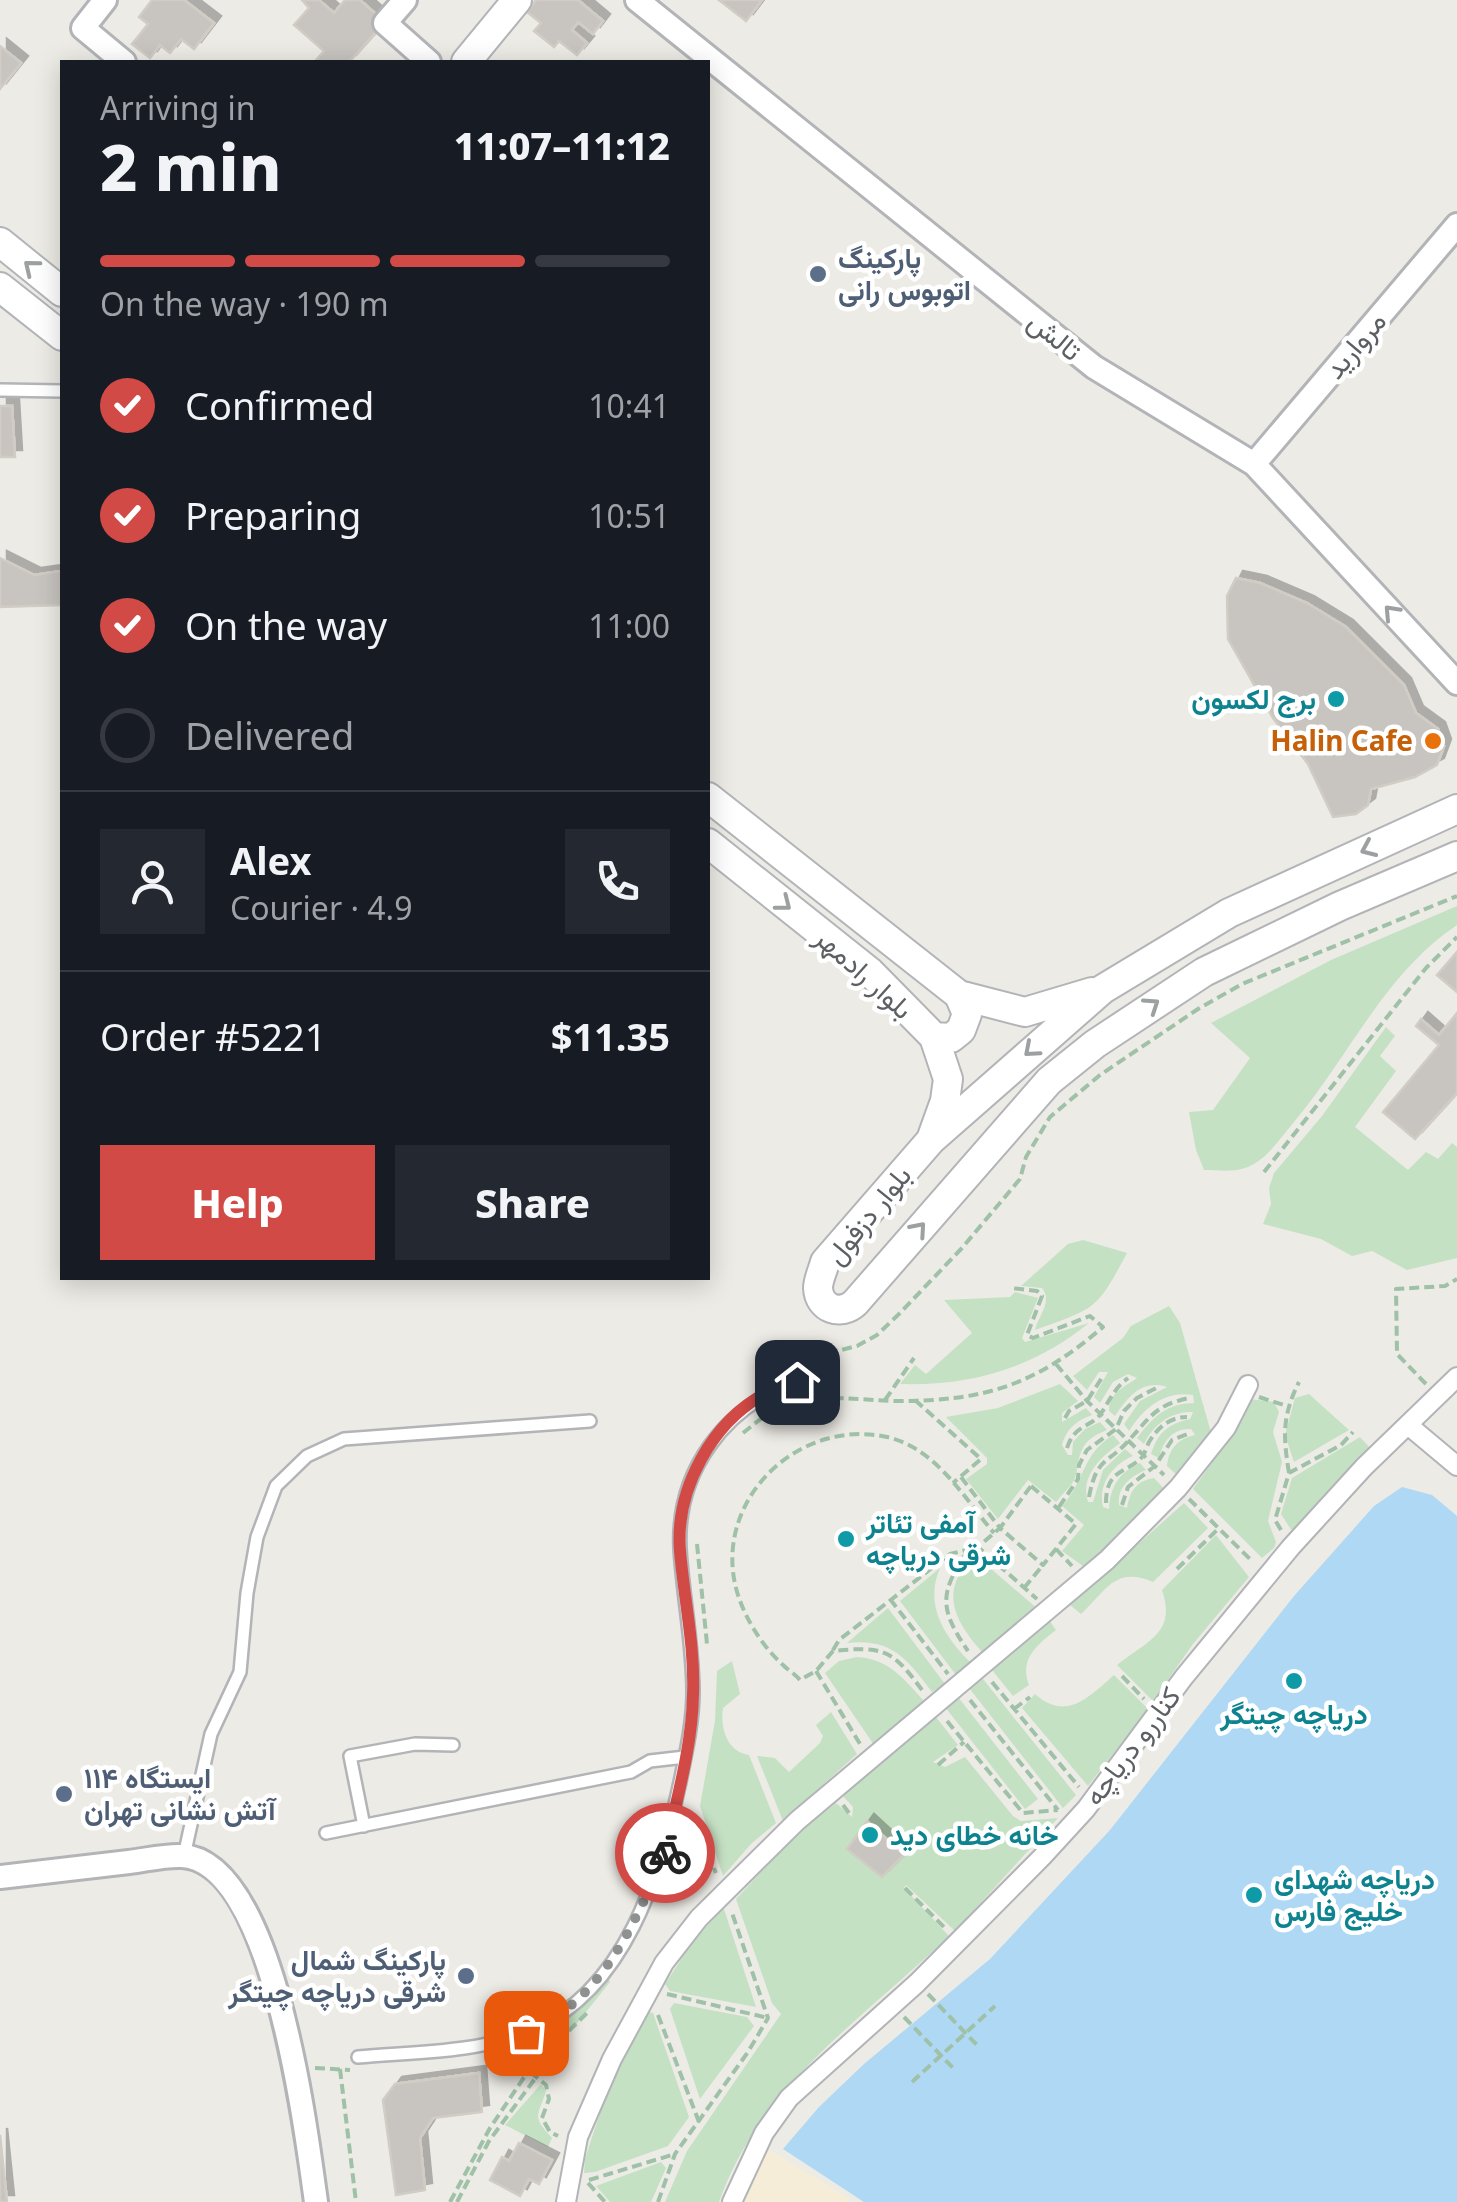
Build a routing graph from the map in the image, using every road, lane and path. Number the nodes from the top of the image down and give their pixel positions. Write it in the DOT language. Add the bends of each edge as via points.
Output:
graph roads {
  1 [pos="105,0"];
  2 [pos="405,0"];
  3 [pos="518,0"];
  4 [pos="637,0"];
  5 [pos="122,60"];
  6 [pos="427,60"];
  7 [pos="468,60"];
  8 [pos="1457,225"];
  9 [pos="0,242"];
  10 [pos="0,288"];
  11 [pos="60,290"];
  12 [pos="60,334"];
  13 [pos="0,390"];
  14 [pos="60,391"];
  15 [pos="1254,464"];
  16 [pos="1457,683"];
  17 [pos="710,798"];
  18 [pos="1457,808"];
  19 [pos="710,846"];
  20 [pos="1457,856"];
  21 [pos="1457,896"];
  22 [pos="1457,938"];
  23 [pos="1103,989"];
  24 [pos="959,995"];
  25 [pos="934,1037"];
  26 [pos="931,1140"];
  27 [pos="1264,1172"];
  28 [pos="1457,1279"];
  29 [pos="1011,1288"];
  30 [pos="914,1358"];
  31 [pos="1056,1364"];
  32 [pos="1104,1376"];
  33 [pos="1457,1377"];
  34 [pos="1128,1378"];
  35 [pos="797,1382"];
  36 [pos="1300,1382"];
  37 [pos="1160,1386"];
  38 [pos="1246,1389"];
  39 [pos="1436,1395"];
  40 [pos="1188,1398"];
  41 [pos="885,1400"];
  42 [pos="915,1400"];
  43 [pos="1087,1401"];
  44 [pos="788,1403"];
  45 [pos="1287,1406"];
  46 [pos="778,1408"];
  47 [pos="768,1413"];
  48 [pos="1102,1415"];
  49 [pos="1187,1417"];
  50 [pos="1065,1418"];
  51 [pos="590,1421"];
  52 [pos="1408,1424"];
  53 [pos="1116,1428"];
  54 [pos="1353,1432"];
  55 [pos="1188,1434"];
  56 [pos="1129,1441"];
  57 [pos="732,1443"];
  58 [pos="1068,1448"];
  59 [pos="1144,1455"];
  60 [pos="1154,1466"];
  61 [pos="1457,1466"];
  62 [pos="1290,1473"];
  63 [pos="961,1476"];
  64 [pos="953,1483"];
  65 [pos="1178,1488"];
  66 [pos="1089,1497"];
  67 [pos="1106,1503"];
  68 [pos="1122,1505"];
  69 [pos="1058,1508"];
  70 [pos="1000,1528"];
  71 [pos="1219,1528"];
  72 [pos="994,1533"];
  73 [pos="696,1534"];
  74 [pos="978,1547"];
  75 [pos="1291,1547"];
  76 [pos="968,1550"];
  77 [pos="1043,1565"];
  78 [pos="1177,1569"];
  79 [pos="1268,1578"];
  80 [pos="1024,1588"];
  81 [pos="890,1599"];
  82 [pos="1050,1610"];
  83 [pos="833,1651"];
  84 [pos="708,1660"];
  85 [pos="981,1668"];
  86 [pos="1122,1676"];
  87 [pos="958,1686"];
  88 [pos="1030,1696"];
  89 [pos="1014,1709"];
  90 [pos="1158,1714"];
  91 [pos="964,1742"];
  92 [pos="453,1745"];
  93 [pos="685,1757"];
  94 [pos="870,1759"];
  95 [pos="938,1765"];
  96 [pos="1091,1802"];
  97 [pos="683,1820"];
  98 [pos="364,1826"];
  99 [pos="1070,1826"];
  100 [pos="326,1833"];
  101 [pos="184,1856"];
  102 [pos="0,1877"];
  103 [pos="906,1888"];
  104 [pos="724,1891"];
  105 [pos="957,1940"];
  106 [pos="648,1989"];
  107 [pos="928,1994"];
  108 [pos="592,2006"];
  109 [pos="995,2006"];
  110 [pos="902,2015"];
  111 [pos="768,2018"];
  112 [pos="965,2033"];
  113 [pos="976,2045"];
  114 [pos="494,2049"];
  115 [pos="941,2056"];
  116 [pos="358,2057"];
  117 [pos="296,2066"];
  118 [pos="952,2068"];
  119 [pos="340,2069"];
  120 [pos="530,2070"];
  121 [pos="360,2071"];
  122 [pos="537,2076"];
  123 [pos="912,2082"];
  124 [pos="700,2122"];
  125 [pos="578,2136"];
  126 [pos="676,2154"];
  127 [pos="316,2202"];
  128 [pos="356,2202"];
  129 [pos="450,2202"];
  130 [pos="457,2202"];
  131 [pos="566,2202"];
  132 [pos="605,2202"];
  133 [pos="658,2202"];
  134 [pos="732,2202"];
  1 -- 5 [label="street" via="83,28"];
  2 -- 6 [label="street" via="385,23"];
  3 -- 7 [label="street"];
  4 -- 15 [label="street, تالش" via="1094,368"];
  8 -- 15 [label="street, مروارید"];
  11 -- 9 [label="street, one-way"];
  10 -- 12 [label="street"];
  13 -- 14 [label="lane"];
  16 -- 15 [label="street, تالش, one-way"];
  17 -- 24 [label="street, بلوار رادمهر"];
  18 -- 23 [label="street, بلوار دزفول, one-way" via="1229,912"];
  19 -- 25 [label="street, بلوار رادمهر, one-way" via="870,972"];
  26 -- 20 [label="street, بلوار دزفول, one-way" via="825,1262 818,1287 828,1308 848,1309 1049,1081 1095,1044 1204,972"];
  21 -- 35 [label="path" via="1242,984 1089,1083 1050,1117 1020,1179 899,1314 857,1346 836,1351 815,1342"];
  22 -- 27 [label="path"];
  23 -- 24 [label="street" via="1026,1012"];
  23 -- 26 [label="street, بلوار دزفول, one-way"];
  24 -- 25 [label="street" via="967,1014 961,1030 951,1038"];
  25 -- 26 [label="street, بلوار رادمهر" via="948,1079"];
  28 -- 39 [label="path" via="1446,1286 1396,1289 1397,1354"];
  29 -- 31 [label="path" via="1042,1296 1027,1335 1033,1338 1090,1316 1103,1327"];
  30 -- 41 [label="path"];
  31 -- 42 [label="path" via="996,1391"];
  31 -- 43 [label="path"];
  32 -- 43 [label="path"];
  33 -- 39 [label="street, کناررو دریاچه"];
  34 -- 48 [label="path" via="1114,1388"];
  35 -- 44 [label="path"];
  35 -- 93 [label="lane" via="767,1392 719,1431 695,1470 682,1512 693,1696"];
  36 -- 45 [label="path"];
  37 -- 53 [label="path" via="1131,1403"];
  38 -- 45 [label="path"];
  38 -- 65 [label="street" via="1226,1428"];
  39 -- 52 [label="street, کناررو دریاچه"];
  40 -- 56 [label="path" via="1145,1419"];
  41 -- 42 [label="path"];
  41 -- 44 [label="path" via="844,1396"];
  42 -- 63 [label="path" via="981,1460"];
  43 -- 48 [label="path"];
  43 -- 50 [label="path"];
  44 -- 46 [label="path"];
  45 -- 62 [label="path"];
  47 -- 57 [label="path"];
  48 -- 53 [label="path"];
  48 -- 58 [label="path" via="1076,1429"];
  49 -- 59 [label="path" via="1164,1424"];
  51 -- 101 [label="lane" via="344,1439 308,1456 276,1486 246,1593 240,1672 211,1734"];
  52 -- 61 [label="street"];
  52 -- 75 [label="street, کناررو دریاچه"];
  53 -- 56 [label="path"];
  53 -- 69 [label="path" via="1087,1450"];
  54 -- 62 [label="path"];
  55 -- 60 [label="path" via="1172,1440"];
  56 -- 59 [label="path"];
  56 -- 66 [label="path" via="1102,1461"];
  59 -- 60 [label="path"];
  59 -- 67 [label="path" via="1112,1480"];
  60 -- 65 [label="path"];
  60 -- 68 [label="path" via="1128,1487"];
  62 -- 75 [label="path" via="1275,1520"];
  63 -- 64 [label="path"];
  63 -- 70 [label="path"];
  64 -- 72 [label="path"];
  64 -- 94 [label="path" via="926,1455 889,1438 828,1438 793,1452 762,1478 735,1532 732,1574 752,1628 800,1680 816,1671"];
  65 -- 71 [label="path"];
  65 -- 82 [label="street"];
  69 -- 70 [label="path" via="1031,1486"];
  69 -- 77 [label="path" via="1076,1524"];
  70 -- 72 [label="path"];
  70 -- 77 [label="path"];
  71 -- 78 [label="path"];
  71 -- 79 [label="path"];
  72 -- 74 [label="path"];
  73 -- 84 [label="path"];
  74 -- 76 [label="path"];
  74 -- 80 [label="path"];
  75 -- 79 [label="street, کناررو دریاچه"];
  76 -- 81 [label="path" via="950,1554"];
  76 -- 85 [label="path" via="945,1589 947,1608"];
  77 -- 80 [label="path"];
  79 -- 90 [label="street, کناررو دریاچه"];
  80 -- 82 [label="path"];
  81 -- 83 [label="path"];
  81 -- 87 [label="path"];
  82 -- 85 [label="street"];
  85 -- 87 [label="street"];
  85 -- 89 [label="path"];
  86 -- 90 [label="path"];
  87 -- 94 [label="street"];
  87 -- 99 [label="path"];
  88 -- 89 [label="path"];
  89 -- 96 [label="path"];
  90 -- 96 [label="street, کناررو دریاچه"];
  91 -- 95 [label="path"];
  92 -- 98 [label="lane" via="414,1744 350,1756"];
  93 -- 98 [label="lane"];
  93 -- 116 [label="lane" via="665,1853 630,1933 569,2009 498,2042"];
  94 -- 104 [label="street"];
  96 -- 99 [label="street, کناررو دریاچه"];
  97 -- 104 [label="path" via="686,1804"];
  98 -- 100 [label="lane"];
  99 -- 105 [label="street, کناررو دریاچه"];
  101 -- 102 [label="street"];
  101 -- 117 [label="street" via="222,1874 237,1894"];
  103 -- 105 [label="path"];
  104 -- 106 [label="street"];
  104 -- 111 [label="path"];
  105 -- 134 [label="street, کناررو دریاچه" via="789,2098 764,2132"];
  106 -- 111 [label="path"];
  106 -- 124 [label="path"];
  106 -- 125 [label="street"];
  107 -- 112 [label="path"];
  108 -- 120 [label="path"];
  109 -- 112 [label="path"];
  110 -- 115 [label="path"];
  111 -- 124 [label="path"];
  112 -- 113 [label="path"];
  112 -- 115 [label="path"];
  114 -- 120 [label="path"];
  115 -- 118 [label="path"];
  115 -- 123 [label="path"];
  117 -- 119 [label="path"];
  117 -- 127 [label="street"];
  119 -- 121 [label="path"];
  119 -- 128 [label="path"];
  120 -- 122 [label="path"];
  120 -- 129 [label="path"];
  122 -- 125 [label="path" via="548,2090 546,2126 556,2136"];
  122 -- 130 [label="path" via="489,2141"];
  124 -- 126 [label="path"];
  125 -- 131 [label="street"];
  126 -- 132 [label="path" via="586,2181"];
  126 -- 133 [label="path"];
}
